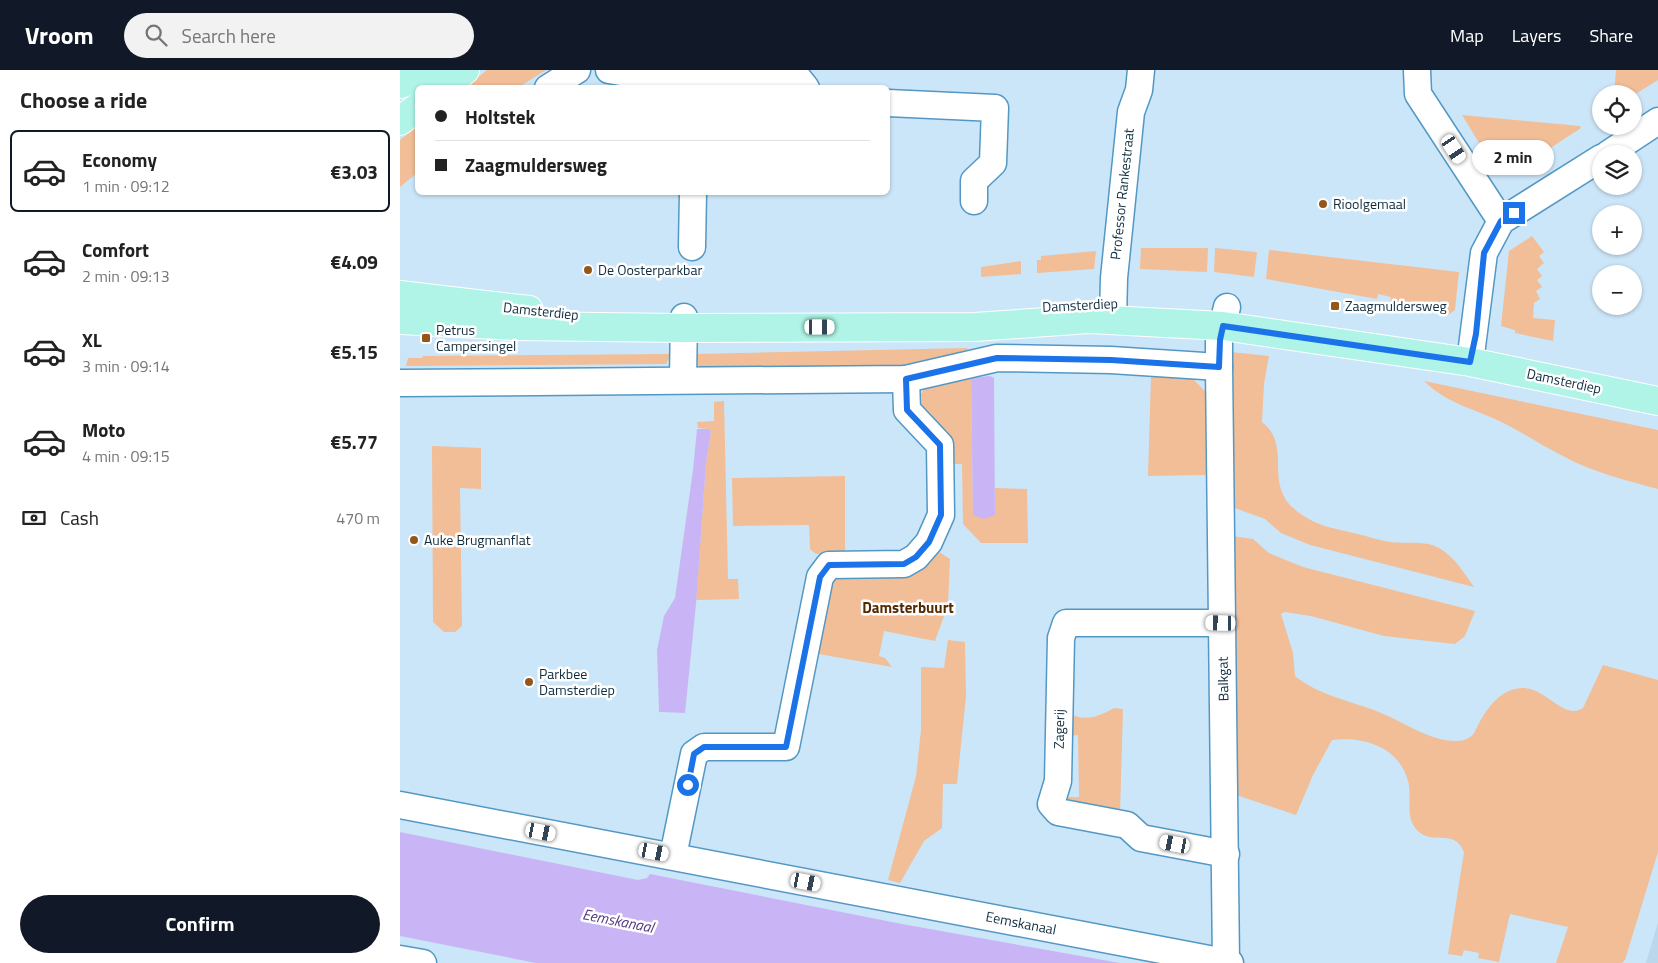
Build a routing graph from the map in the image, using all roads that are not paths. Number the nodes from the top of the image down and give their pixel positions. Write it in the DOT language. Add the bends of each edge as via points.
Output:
graph roads {
  1 [pos="438,70"];
  2 [pos="465,70"];
  3 [pos="577,70"];
  4 [pos="609,70"];
  5 [pos="1141,70"];
  6 [pos="404,78"];
  7 [pos="801,79"];
  8 [pos="1417,82"];
  9 [pos="447,85"];
  10 [pos="553,85"];
  11 [pos="890,103"];
  12 [pos="407,115"];
  13 [pos="1658,121"];
  14 [pos="1622,145"];
  15 [pos="1592,164"];
  16 [pos="693,195"];
  17 [pos="974,201"];
  18 [pos="1501,221"];
  19 [pos="692,246"];
  20 [pos="400,295"];
  21 [pos="1114,312"];
  22 [pos="1225,316"];
  23 [pos="400,320"];
  24 [pos="684,322"];
  25 [pos="1470,362"];
  26 [pos="1219,367"];
  27 [pos="683,379"];
  28 [pos="906,379"];
  29 [pos="400,383"];
  30 [pos="1658,401"];
  31 [pos="1221,623"];
  32 [pos="400,805"];
  33 [pos="1226,854"];
  34 [pos="673,856"];
  35 [pos="400,959"];
  36 [pos="423,963"];
  37 [pos="1228,963"];
  1 -- 6 [label="main road"];
  2 -- 9 [label="main road"];
  3 -- 10 [label="street"];
  4 -- 7 [label="street" via="639,75"];
  5 -- 21 [label="street, Professor Rankestraat" via="1139,90 1131,112 1114,278"];
  6 -- 12 [label="street"];
  8 -- 18 [label="street"];
  11 -- 17 [label="street" via="994,108 993,162 974,181"];
  13 -- 14 [label="street"];
  15 -- 18 [label="street"];
  16 -- 19 [label="street"];
  18 -- 25 [label="street" via="1484,253"];
  20 -- 24 [label="main road, Damsterdiep" via="587,316"];
  21 -- 22 [label="main road, Damsterdiep"];
  21 -- 24 [label="main road, Damsterdiep"];
  22 -- 25 [label="main road, Damsterdiep" via="1374,332"];
  22 -- 26 [label="street, Balkgat"];
  23 -- 24 [label="main road, Damsterdiep" via="514,326"];
  24 -- 27 [label="street"];
  25 -- 30 [label="main road, Damsterdiep"];
  26 -- 28 [label="street" via="1111,360 997,358"];
  26 -- 31 [label="street, Balkgat"];
  27 -- 28 [label="street"];
  27 -- 29 [label="street"];
  28 -- 34 [label="street" via="907,410 940,445 941,515 929,542 916,557 904,564 829,565 820,577 786,747 704,747 694,754"];
  31 -- 33 [label="street, Balkgat"];
  31 -- 33 [label="street, Zagerij" via="1066,623 1061,638 1058,781 1051,804 1058,812 1127,825 1141,838"];
  32 -- 34 [label="street, Eemskanaal"];
  33 -- 37 [label="street, Balkgat"];
  34 -- 37 [label="street, Eemskanaal"];
  35 -- 36 [label="street"];
}
